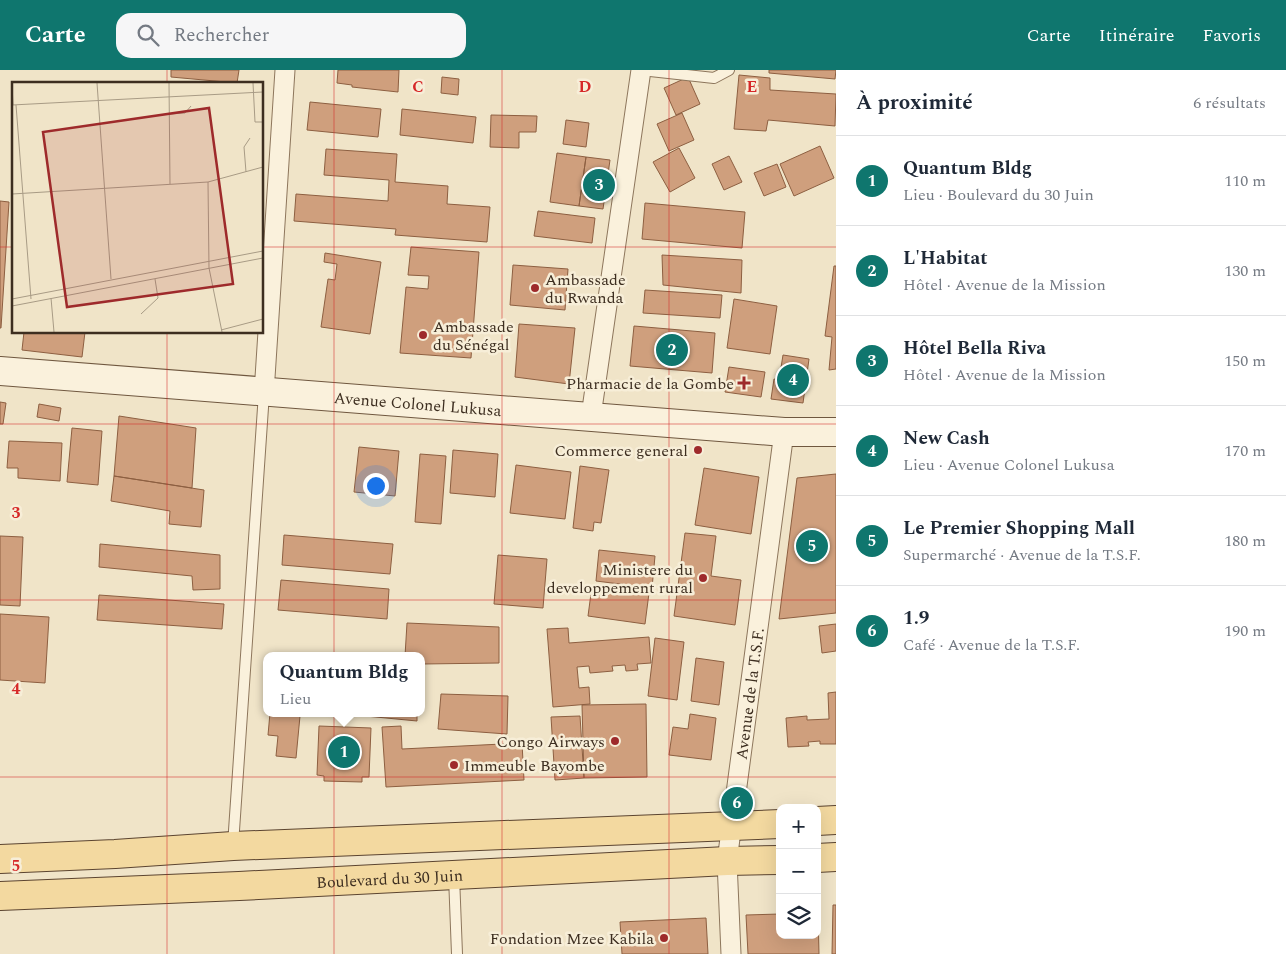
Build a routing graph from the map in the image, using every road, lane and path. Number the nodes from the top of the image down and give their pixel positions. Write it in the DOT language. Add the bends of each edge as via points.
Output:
graph roads {
  1 [pos="285,70"];
  2 [pos="640,70"];
  3 [pos="729,70"];
  4 [pos="0,371"];
  5 [pos="264,392"];
  6 [pos="591,416"];
  7 [pos="784,432"];
  8 [pos="836,432"];
  9 [pos="836,820"];
  10 [pos="821,821"];
  11 [pos="776,824"];
  12 [pos="731,826"];
  13 [pos="233,846"];
  14 [pos="836,857"];
  15 [pos="821,858"];
  16 [pos="0,859"];
  17 [pos="776,860"];
  18 [pos="727,861"];
  19 [pos="454,875"];
  20 [pos="0,896"];
  21 [pos="458,954"];
  22 [pos="731,954"];
  1 -- 5 [label="street"];
  2 -- 3 [label="lane" via="714,78"];
  2 -- 6 [label="street"];
  4 -- 5 [label="main road, Avenue Colonel Lukusa"];
  5 -- 6 [label="main road, Avenue Colonel Lukusa"];
  5 -- 13 [label="lane"];
  6 -- 7 [label="main road, Avenue Colonel Lukusa"];
  7 -- 8 [label="main road, Avenue Colonel Lukusa"];
  7 -- 12 [label="street, Avenue de la T.S.F."];
  9 -- 10 [label="main road"];
  11 -- 12 [label="main road"];
  12 -- 13 [label="main road"];
  12 -- 18 [label="street, Avenue de la T.S.F."];
  13 -- 16 [label="main road"];
  14 -- 15 [label="main road"];
  17 -- 18 [label="main road, Boulevard du 30 Juin"];
  18 -- 19 [label="main road, Boulevard du 30 Juin"];
  18 -- 22 [label="street, Avenue de la T.S.F."];
  19 -- 20 [label="main road, Boulevard du 30 Juin"];
  19 -- 21 [label="lane"];
}
